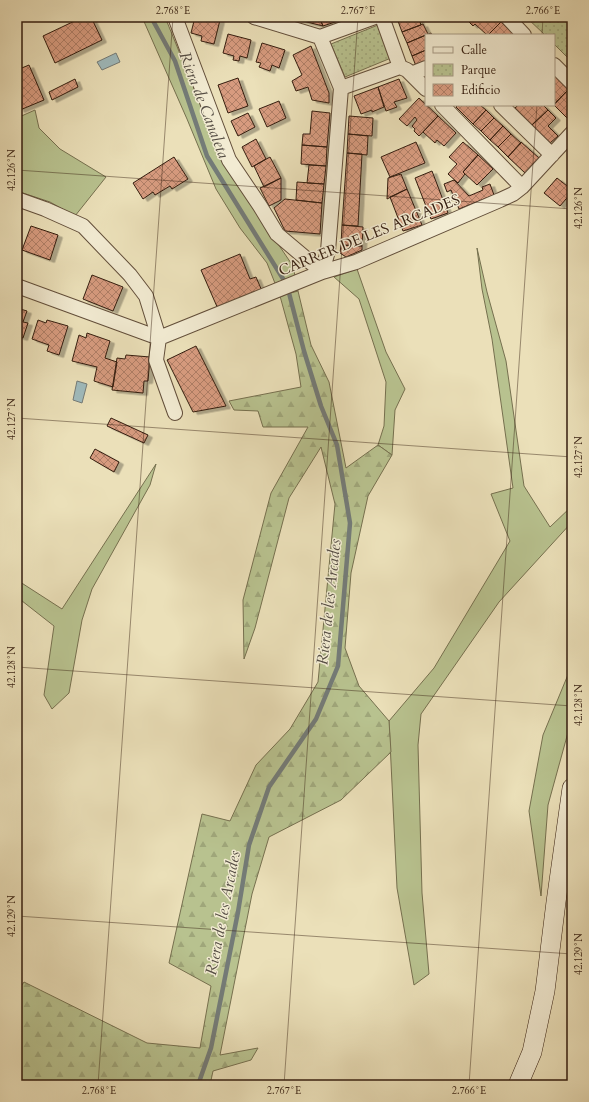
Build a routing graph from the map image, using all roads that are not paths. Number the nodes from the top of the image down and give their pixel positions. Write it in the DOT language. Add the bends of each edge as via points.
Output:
graph roads {
  1 [pos="175,17"];
  2 [pos="254,17"];
  3 [pos="375,17"];
  4 [pos="382,17"];
  5 [pos="507,17"];
  6 [pos="523,34"];
  7 [pos="320,37"];
  8 [pos="555,66"];
  9 [pos="425,68"];
  10 [pos="406,70"];
  11 [pos="572,84"];
  12 [pos="341,88"];
  13 [pos="425,88"];
  14 [pos="443,106"];
  15 [pos="502,106"];
  16 [pos="572,133"];
  17 [pos="552,155"];
  18 [pos="522,187"];
  19 [pos="17,199"];
  20 [pos="322,272"];
  21 [pos="17,286"];
  22 [pos="159,338"];
  23 [pos="175,413"];
  24 [pos="572,788"];
  25 [pos="518,1085"];
  1 -- 20 [label="street" via="229,160 277,234"];
  2 -- 7 [label="street"];
  3 -- 7 [label="street"];
  4 -- 10 [label="street"];
  5 -- 6 [label="street"];
  7 -- 12 [label="street"];
  8 -- 11 [label="street"];
  9 -- 10 [label="street"];
  10 -- 12 [label="street"];
  10 -- 13 [label="street"];
  12 -- 20 [label="street" via="328,251"];
  14 -- 18 [label="street"];
  15 -- 17 [label="street"];
  16 -- 17 [label="street, CARRER DE LES ARCADES"];
  17 -- 18 [label="street, CARRER DE LES ARCADES"];
  18 -- 20 [label="street, CARRER DE LES ARCADES" via="500,200 363,259"];
  19 -- 22 [label="street" via="83,226 106,248 146,296"];
  20 -- 22 [label="street, CARRER DE LES ARCADES"];
  21 -- 22 [label="street"];
  22 -- 23 [label="street" via="156,360"];
  24 -- 25 [label="main road" via="545,991 532,1052"];
}
